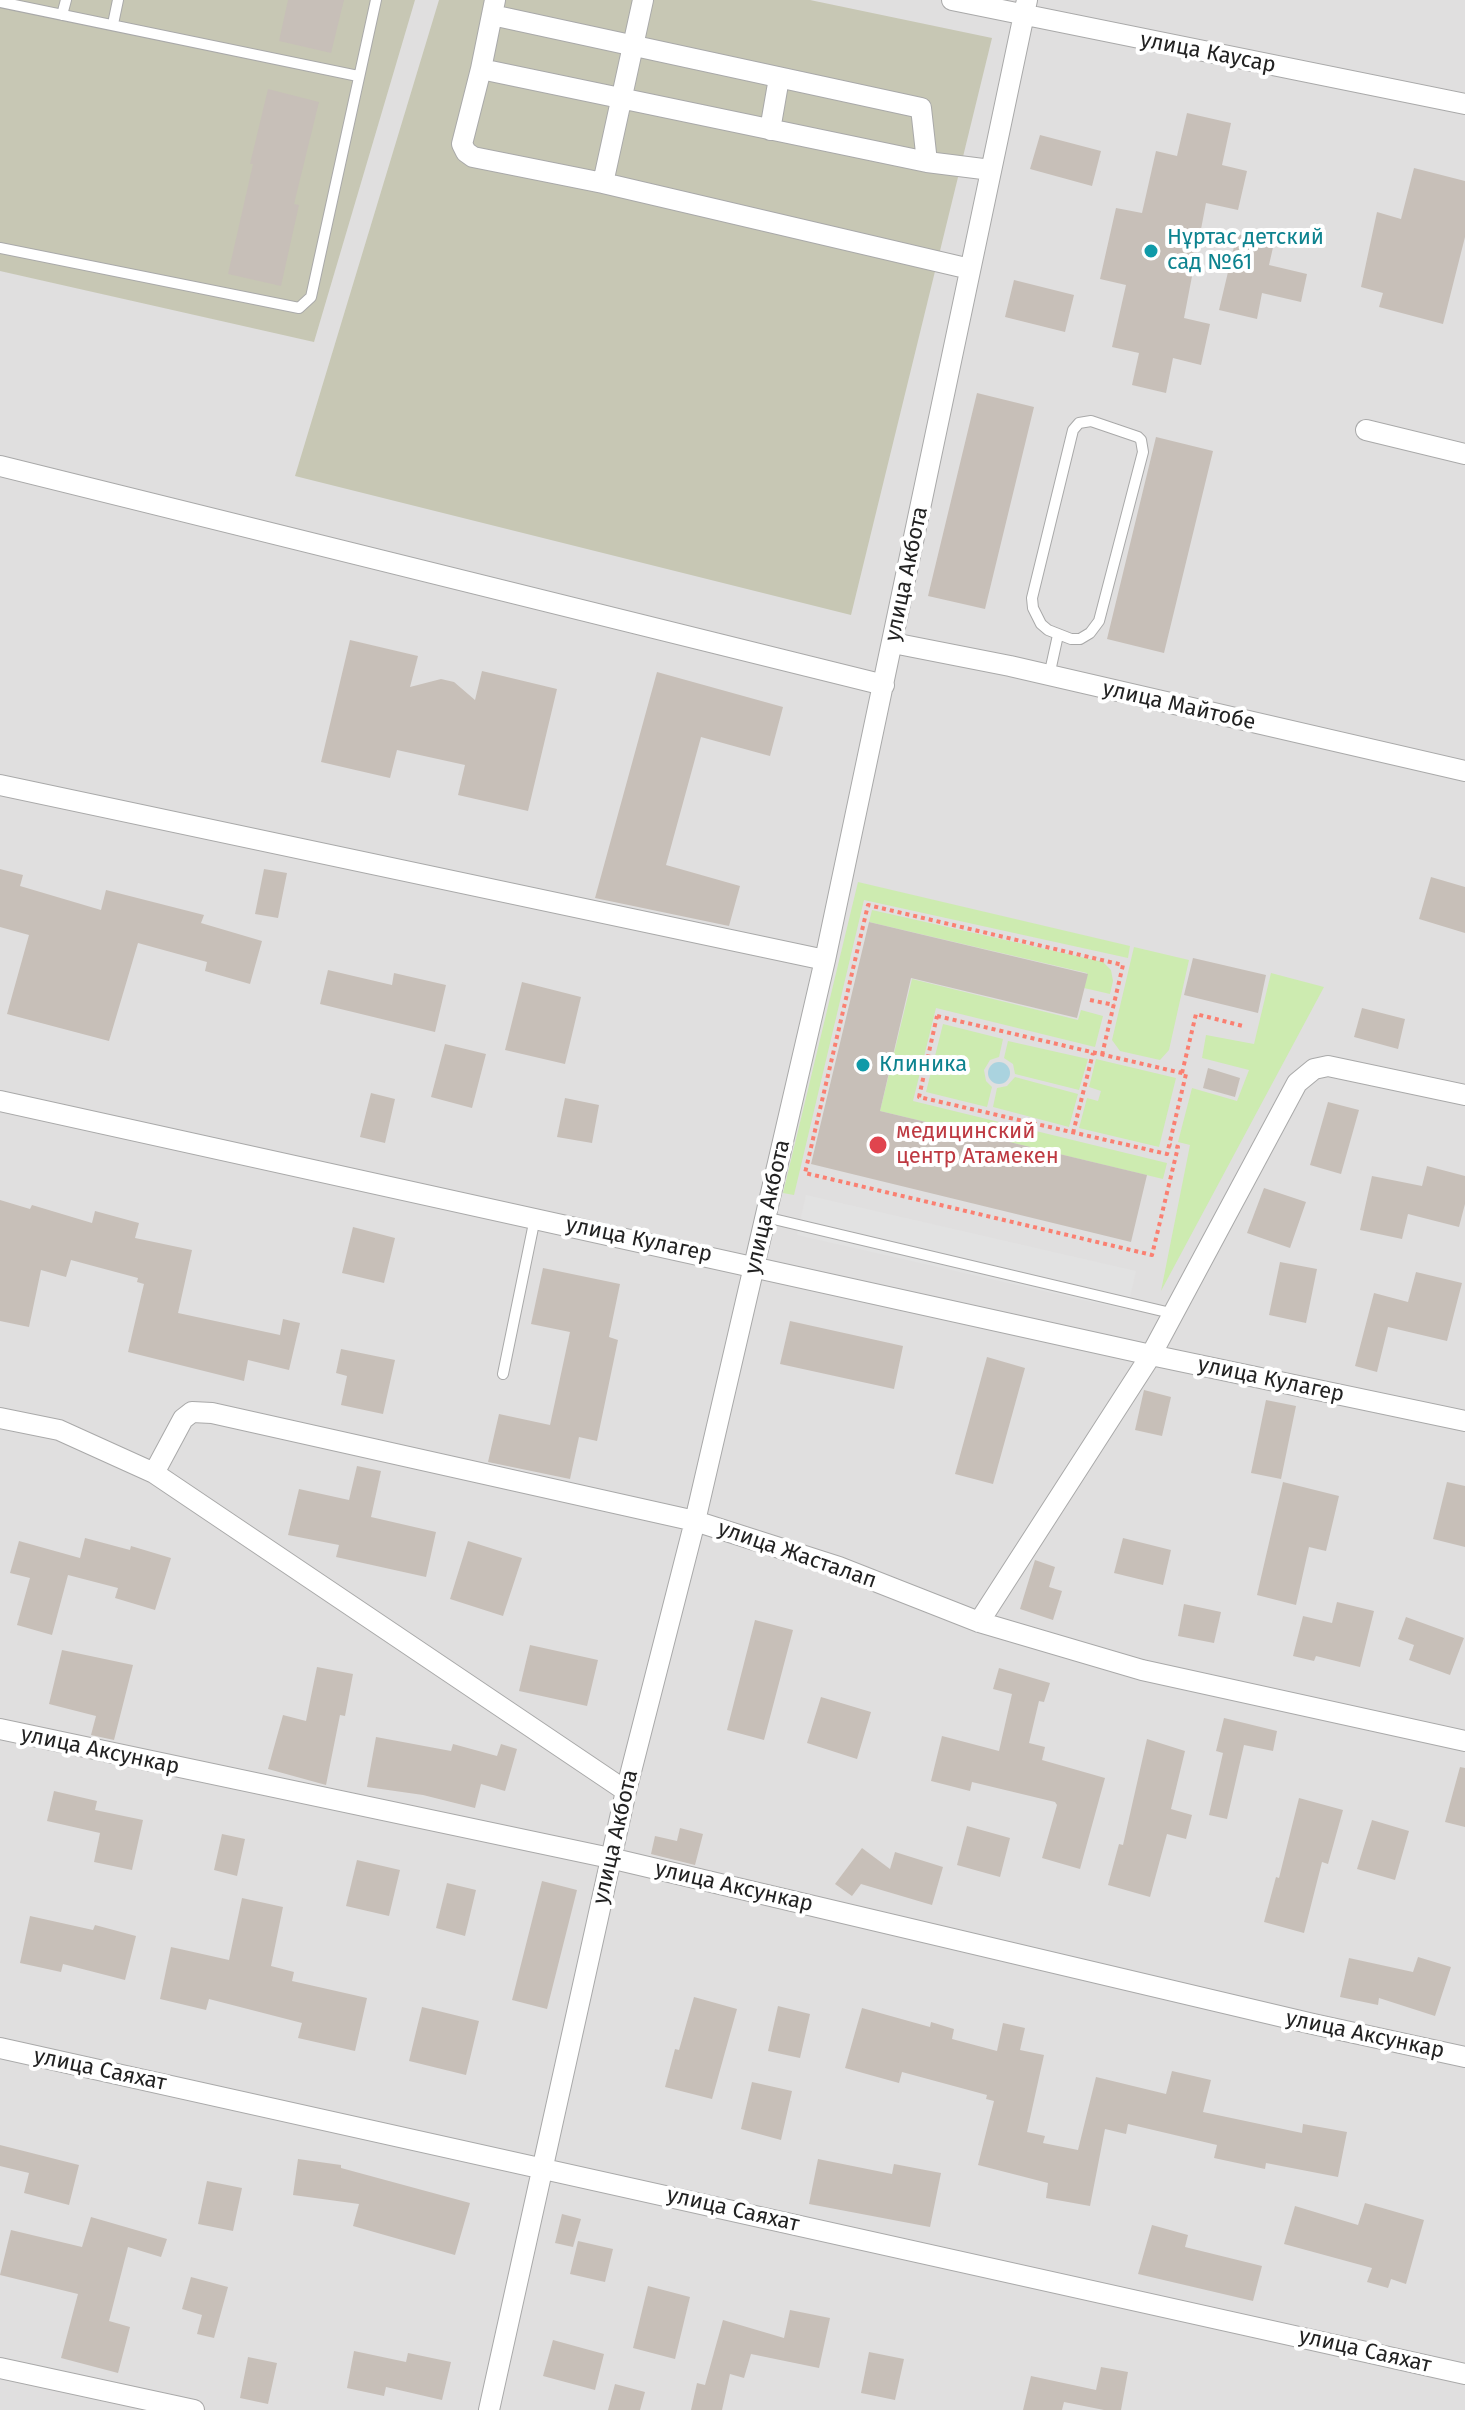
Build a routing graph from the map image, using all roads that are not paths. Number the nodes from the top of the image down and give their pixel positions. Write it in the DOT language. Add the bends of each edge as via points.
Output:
graph roads {
  1 [pos="66,0"];
  2 [pos="118,0"];
  3 [pos="376,0"];
  4 [pos="643,0"];
  5 [pos="952,0"];
  6 [pos="0,2"];
  7 [pos="493,8"];
  8 [pos="1025,8"];
  9 [pos="62,15"];
  10 [pos="113,24"];
  11 [pos="633,47"];
  12 [pos="481,69"];
  13 [pos="358,76"];
  14 [pos="779,78"];
  15 [pos="621,98"];
  16 [pos="1465,104"];
  17 [pos="770,130"];
  18 [pos="927,162"];
  19 [pos="991,170"];
  20 [pos="603,183"];
  21 [pos="0,248"];
  22 [pos="970,269"];
  23 [pos="1366,430"];
  24 [pos="1465,454"];
  25 [pos="0,466"];
  26 [pos="1058,635"];
  27 [pos="893,643"];
  28 [pos="1049,676"];
  29 [pos="884,685"];
  30 [pos="1465,771"];
  31 [pos="0,785"];
  32 [pos="825,960"];
  33 [pos="1465,1095"];
  34 [pos="0,1101"];
  35 [pos="765,1217"];
  36 [pos="535,1218"];
  37 [pos="756,1266"];
  38 [pos="1175,1314"];
  39 [pos="1151,1355"];
  40 [pos="503,1374"];
  41 [pos="0,1418"];
  42 [pos="1465,1421"];
  43 [pos="154,1473"];
  44 [pos="695,1521"];
  45 [pos="979,1622"];
  46 [pos="0,1729"];
  47 [pos="1465,1741"];
  48 [pos="626,1791"];
  49 [pos="610,1858"];
  50 [pos="0,2048"];
  51 [pos="1465,2057"];
  52 [pos="542,2168"];
  53 [pos="0,2368"];
  54 [pos="1465,2374"];
  55 [pos="194,2410"];
  56 [pos="489,2410"];
  1 -- 9 [label="lane"];
  2 -- 10 [label="lane"];
  3 -- 13 [label="lane"];
  4 -- 11 [label="street"];
  5 -- 8 [label="street, улица Каусар"];
  6 -- 9 [label="lane"];
  7 -- 11 [label="street"];
  7 -- 12 [label="street"];
  8 -- 16 [label="street, улица Каусар"];
  8 -- 19 [label="street, улица Акбота"];
  9 -- 10 [label="lane"];
  10 -- 13 [label="lane"];
  11 -- 14 [label="street"];
  11 -- 15 [label="street"];
  12 -- 15 [label="street"];
  12 -- 20 [label="street" via="462,144 466,152"];
  13 -- 21 [label="lane" via="311,297 299,308"];
  14 -- 17 [label="street"];
  14 -- 18 [label="street" via="921,108"];
  15 -- 17 [label="street"];
  15 -- 20 [label="street"];
  17 -- 18 [label="street"];
  18 -- 19 [label="street"];
  19 -- 22 [label="street, улица Акбота"];
  20 -- 22 [label="street"];
  22 -- 27 [label="street, улица Акбота"];
  23 -- 24 [label="street"];
  25 -- 29 [label="street"];
  26 -- 26 [label="lane" via="1080,639 1099,621 1143,452 1138,437 1091,421 1073,430 1032,598 1041,624"];
  26 -- 28 [label="lane"];
  27 -- 28 [label="street, улица Майтобе"];
  27 -- 29 [label="street, улица Акбота"];
  28 -- 30 [label="street, улица Майтобе"];
  29 -- 32 [label="street, улица Акбота"];
  31 -- 32 [label="street"];
  32 -- 35 [label="street, улица Акбота"];
  33 -- 38 [label="street" via="1328,1066 1314,1069 1297,1083"];
  34 -- 36 [label="street, улица Кулагер"];
  35 -- 37 [label="street, улица Акбота"];
  35 -- 38 [label="lane"];
  36 -- 37 [label="street, улица Кулагер"];
  36 -- 40 [label="lane"];
  37 -- 39 [label="street, улица Кулагер"];
  37 -- 44 [label="street, улица Акбота"];
  38 -- 39 [label="street"];
  39 -- 42 [label="street, улица Кулагер"];
  39 -- 45 [label="street"];
  41 -- 43 [label="street" via="59,1430"];
  43 -- 44 [label="street, улица Жасталап" via="183,1419 192,1412 212,1413"];
  43 -- 48 [label="street"];
  44 -- 45 [label="street, улица Жасталап" via="839,1567"];
  44 -- 48 [label="street, улица Акбота"];
  45 -- 47 [label="street, улица Жасталап" via="1142,1670"];
  46 -- 49 [label="street, улица Аксункар"];
  48 -- 49 [label="street, улица Акбота"];
  49 -- 51 [label="street, улица Аксункар"];
  49 -- 52 [label="street, улица Акбота"];
  50 -- 52 [label="street, улица Саяхат"];
  52 -- 54 [label="street, улица Саяхат"];
  52 -- 56 [label="street, улица Акбота"];
  53 -- 55 [label="street"];
}
